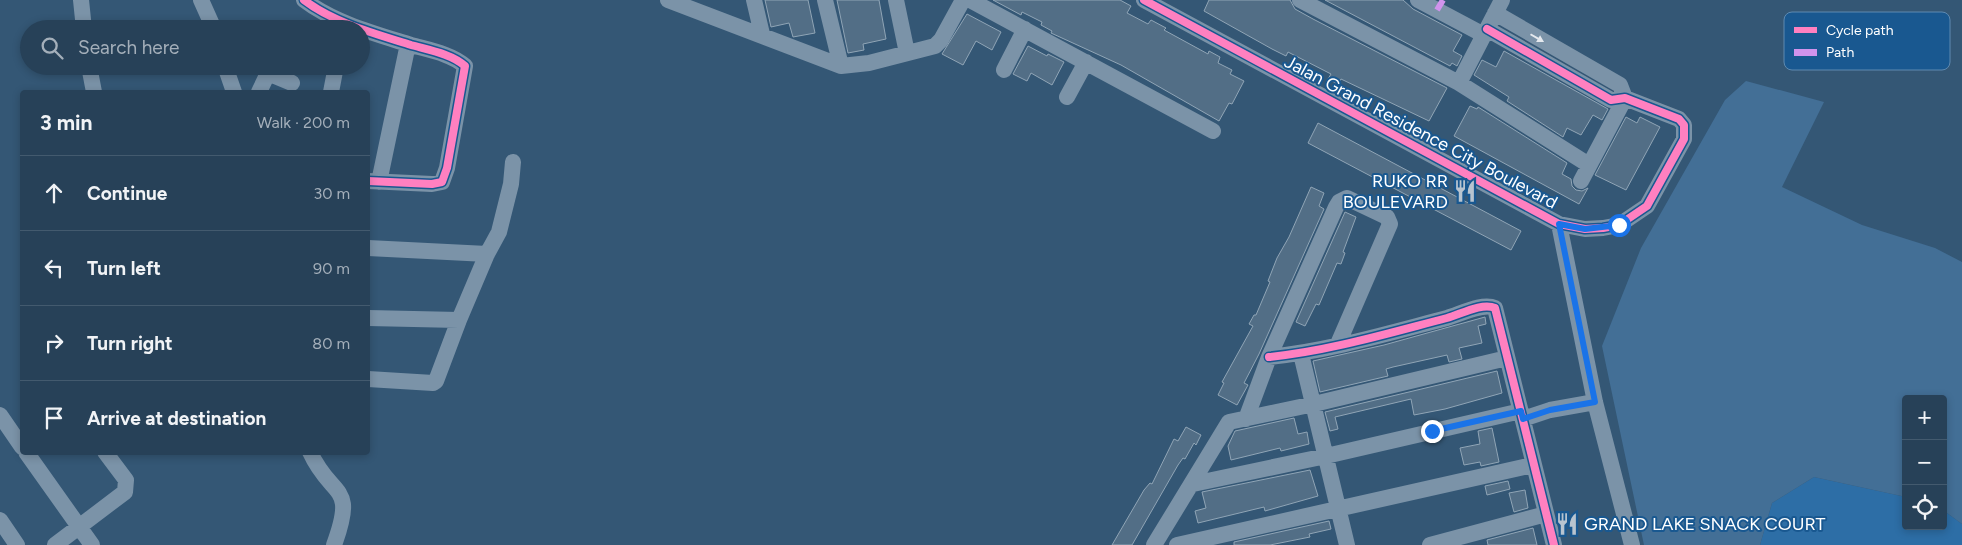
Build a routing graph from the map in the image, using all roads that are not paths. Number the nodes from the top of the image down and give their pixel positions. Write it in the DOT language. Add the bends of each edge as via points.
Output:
graph roads {
  1 [pos="81,0"];
  2 [pos="201,0"];
  3 [pos="304,0"];
  4 [pos="668,0"];
  5 [pos="754,0"];
  6 [pos="824,0"];
  7 [pos="896,0"];
  8 [pos="962,0"];
  9 [pos="970,0"];
  10 [pos="1144,0"];
  11 [pos="1301,0"];
  12 [pos="1418,0"];
  13 [pos="1440,5"];
  14 [pos="1499,7"];
  15 [pos="83,20"];
  16 [pos="211,20"];
  17 [pos="336,20"];
  18 [pos="1025,28"];
  19 [pos="1485,32"];
  20 [pos="370,33"];
  21 [pos="762,34"];
  22 [pos="408,44"];
  23 [pos="908,53"];
  24 [pos="1086,62"];
  25 [pos="841,66"];
  26 [pos="1004,70"];
  27 [pos="91,75"];
  28 [pos="228,75"];
  29 [pos="264,75"];
  30 [pos="275,75"];
  31 [pos="334,75"];
  32 [pos="292,83"];
  33 [pos="1459,83"];
  34 [pos="94,90"];
  35 [pos="233,90"];
  36 [pos="260,90"];
  37 [pos="331,90"];
  38 [pos="1067,97"];
  39 [pos="1625,98"];
  40 [pos="1213,131"];
  41 [pos="513,162"];
  42 [pos="1589,165"];
  43 [pos="373,181"];
  44 [pos="1581,182"];
  45 [pos="1559,224"];
  46 [pos="370,248"];
  47 [pos="487,254"];
  48 [pos="370,318"];
  49 [pos="459,320"];
  50 [pos="1338,344"];
  51 [pos="1301,354"];
  52 [pos="1270,357"];
  53 [pos="1507,358"];
  54 [pos="370,379"];
  55 [pos="1595,402"];
  56 [pos="1314,404"];
  57 [pos="1522,415"];
  58 [pos="0,416"];
  59 [pos="1246,419"];
  60 [pos="20,444"];
  61 [pos="28,455"];
  62 [pos="108,455"];
  63 [pos="311,455"];
  64 [pos="1326,456"];
  65 [pos="1533,465"];
  66 [pos="1193,484"];
  67 [pos="1340,509"];
  68 [pos="1546,514"];
  69 [pos="0,520"];
  70 [pos="78,525"];
  71 [pos="17,545"];
  72 [pos="55,545"];
  73 [pos="92,545"];
  74 [pos="334,545"];
  75 [pos="1154,545"];
  76 [pos="1177,545"];
  77 [pos="1347,545"];
  78 [pos="1430,545"];
  79 [pos="1554,545"];
  80 [pos="1632,545"];
  1 -- 15 [label="street"];
  2 -- 16 [label="street"];
  3 -- 17 [label="street"];
  4 -- 21 [label="street"];
  5 -- 21 [label="street"];
  6 -- 25 [label="street"];
  7 -- 23 [label="street"];
  8 -- 23 [label="street" via="938,44"];
  9 -- 18 [label="street"];
  10 -- 45 [label="street, Jalan Grand Residence City Boulevard"];
  11 -- 33 [label="street"];
  12 -- 13 [label="street"];
  13 -- 19 [label="street"];
  14 -- 19 [label="street"];
  14 -- 39 [label="street, one-way" via="1620,85"];
  18 -- 24 [label="street"];
  18 -- 26 [label="street"];
  19 -- 33 [label="street"];
  19 -- 39 [label="street" via="1611,100"];
  20 -- 22 [label="street"];
  21 -- 25 [label="street"];
  22 -- 43 [label="street"];
  22 -- 43 [label="street" via="447,56 465,66 447,168 439,184"];
  23 -- 25 [label="street"];
  24 -- 38 [label="street"];
  24 -- 40 [label="street"];
  27 -- 34 [label="street"];
  28 -- 35 [label="street"];
  29 -- 36 [label="street"];
  30 -- 32 [label="street"];
  31 -- 37 [label="street"];
  33 -- 42 [label="street"];
  39 -- 42 [label="street"];
  39 -- 45 [label="street, Jalan Grand Residence City Boulevard" via="1672,115 1684,125 1684,139 1647,206 1619,225 1585,229"];
  41 -- 47 [label="street" via="499,232"];
  42 -- 44 [label="street"];
  45 -- 55 [label="street, Jalan Grand Residence City Boulevard"];
  46 -- 47 [label="street"];
  47 -- 49 [label="street"];
  48 -- 49 [label="street"];
  49 -- 54 [label="street" via="433,383"];
  50 -- 51 [label="street"];
  50 -- 52 [label="street" via="1390,224 1387,218 1347,198 1336,207"];
  50 -- 53 [label="street" via="1490,306 1496,309"];
  51 -- 52 [label="street"];
  51 -- 56 [label="street"];
  52 -- 59 [label="street"];
  53 -- 56 [label="street"];
  53 -- 57 [label="street"];
  55 -- 57 [label="street"];
  55 -- 80 [label="street, Jalan Grand Residence City Boulevard"];
  56 -- 59 [label="street"];
  56 -- 64 [label="street"];
  57 -- 64 [label="street"];
  57 -- 65 [label="street"];
  58 -- 60 [label="street"];
  59 -- 66 [label="street" via="1226,423"];
  61 -- 70 [label="street"];
  62 -- 70 [label="street" via="126,480 124,492"];
  63 -- 74 [label="street" via="316,466 342,494 344,506"];
  64 -- 66 [label="street"];
  64 -- 67 [label="street"];
  65 -- 67 [label="street"];
  65 -- 68 [label="street"];
  66 -- 75 [label="street"];
  67 -- 76 [label="street"];
  67 -- 77 [label="street"];
  68 -- 78 [label="street"];
  68 -- 79 [label="street"];
  69 -- 71 [label="street"];
  70 -- 72 [label="street"];
  70 -- 73 [label="street"];
}
